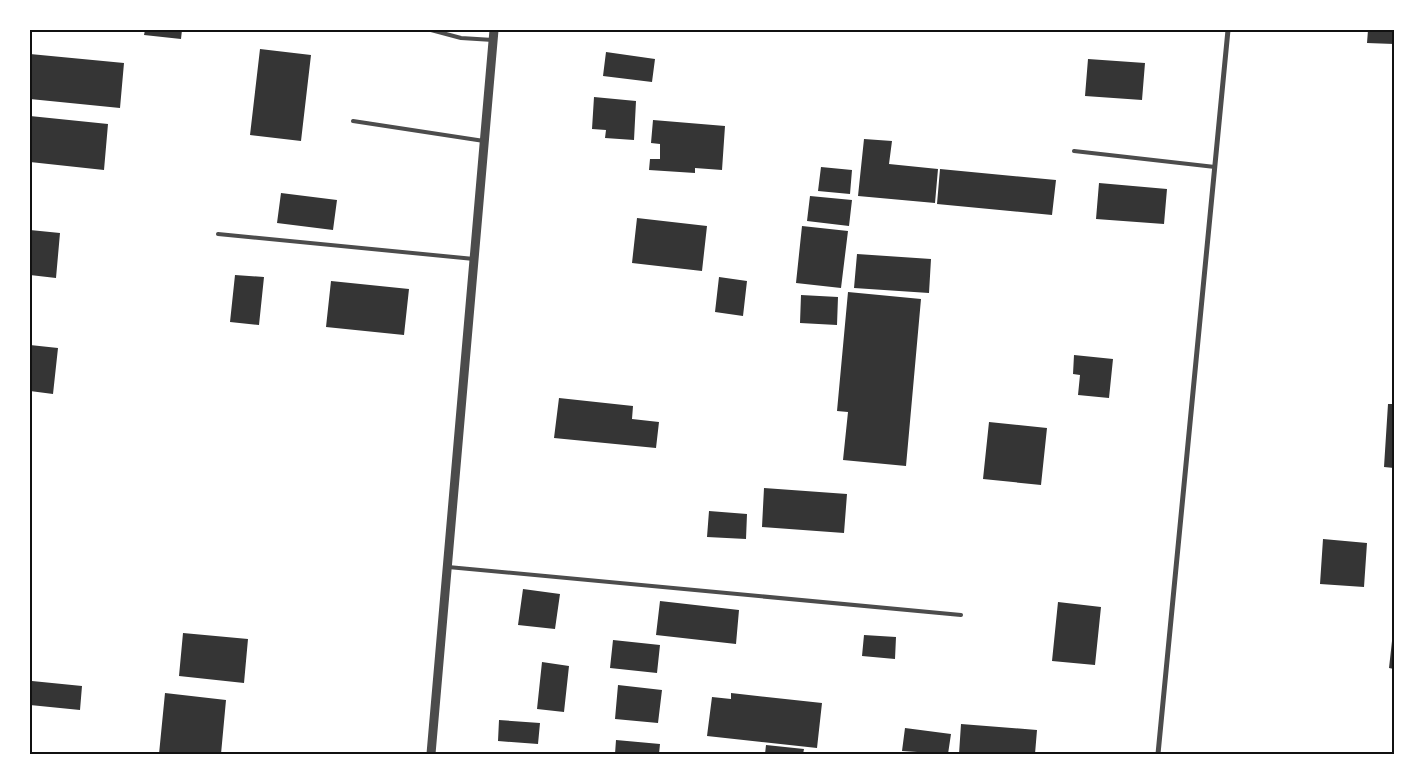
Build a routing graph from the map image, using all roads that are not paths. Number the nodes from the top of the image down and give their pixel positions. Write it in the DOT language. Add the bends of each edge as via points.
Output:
graph roads {
  1 [pos="431,30"];
  2 [pos="1228,30"];
  3 [pos="494,35"];
  4 [pos="353,121"];
  5 [pos="484,141"];
  6 [pos="1074,151"];
  7 [pos="1215,166"];
  8 [pos="218,234"];
  9 [pos="474,259"];
  10 [pos="448,567"];
  11 [pos="961,615"];
  12 [pos="431,754"];
  13 [pos="1158,754"];
  1 -- 3 [label="lane" via="461,38"];
  2 -- 7 [label="street"];
  3 -- 5 [label="street"];
  4 -- 5 [label="lane"];
  5 -- 9 [label="street"];
  6 -- 7 [label="lane"];
  7 -- 13 [label="street"];
  8 -- 9 [label="lane"];
  9 -- 10 [label="street"];
  10 -- 11 [label="lane"];
  10 -- 12 [label="street"];
}
